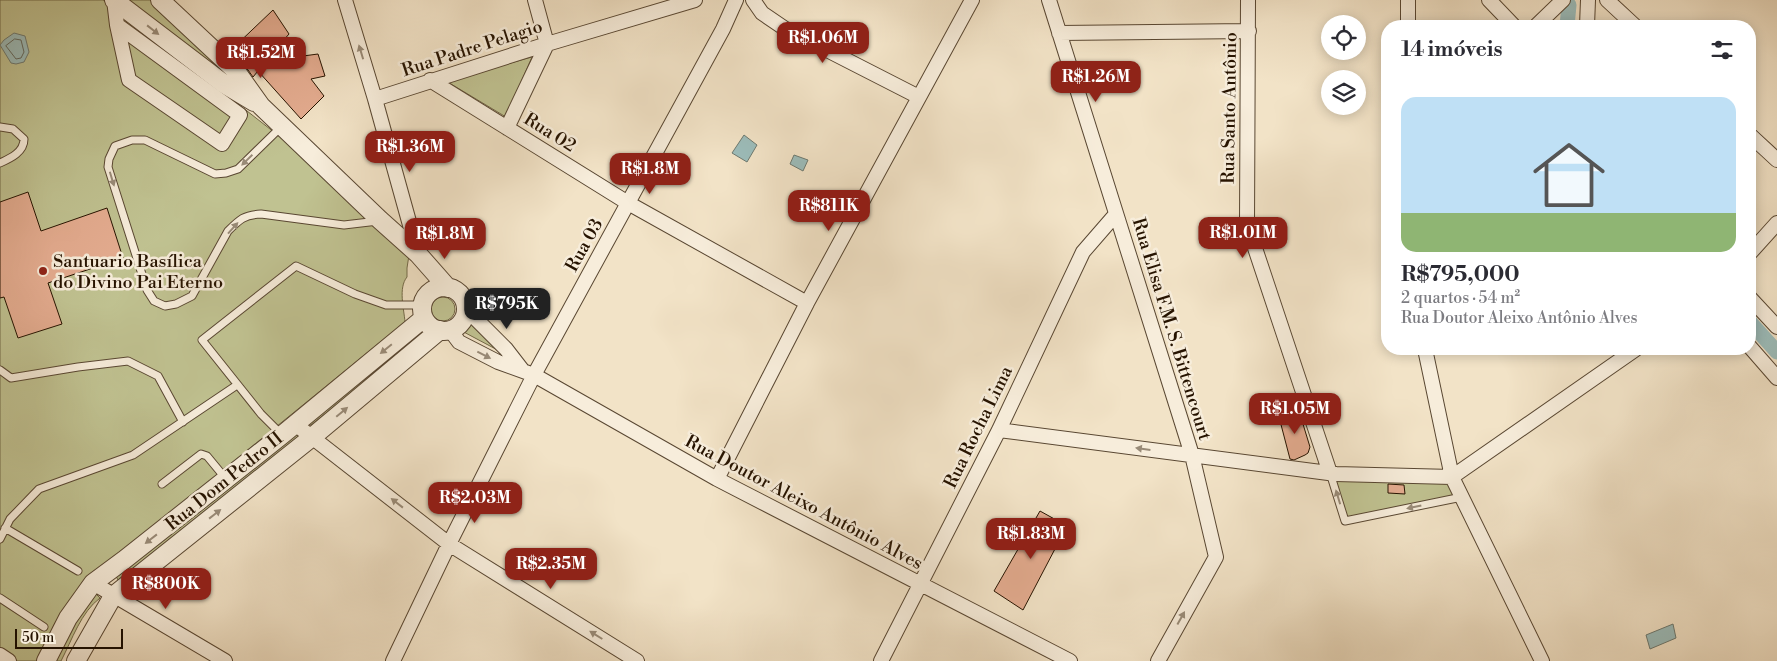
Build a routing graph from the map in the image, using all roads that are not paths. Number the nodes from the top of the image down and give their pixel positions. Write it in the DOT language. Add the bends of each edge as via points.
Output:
graph roads {
  1 [pos="114,0"];
  2 [pos="160,0"];
  3 [pos="345,0"];
  4 [pos="535,0"];
  5 [pos="695,0"];
  6 [pos="736,0"];
  7 [pos="752,0"];
  8 [pos="972,0"];
  9 [pos="1049,0"];
  10 [pos="1248,0"];
  11 [pos="1408,0"];
  12 [pos="1490,0"];
  13 [pos="1563,0"];
  14 [pos="1588,0"];
  15 [pos="1607,0"];
  16 [pos="1408,20"];
  17 [pos="1508,20"];
  18 [pos="1545,20"];
  19 [pos="1586,20"];
  20 [pos="1629,20"];
  21 [pos="117,26"];
  22 [pos="1249,31"];
  23 [pos="1059,33"];
  24 [pos="547,44"];
  25 [pos="430,80"];
  26 [pos="919,97"];
  27 [pos="375,99"];
  28 [pos="261,106"];
  29 [pos="282,126"];
  30 [pos="0,127"];
  31 [pos="508,128"];
  32 [pos="1756,141"];
  33 [pos="1777,160"];
  34 [pos="0,162"];
  35 [pos="628,204"];
  36 [pos="1116,214"];
  37 [pos="380,220"];
  38 [pos="1777,223"];
  39 [pos="1756,246"];
  40 [pos="418,254"];
  41 [pos="448,288"];
  42 [pos="807,303"];
  43 [pos="1756,304"];
  44 [pos="424,306"];
  45 [pos="466,309"];
  46 [pos="1777,327"];
  47 [pos="445,330"];
  48 [pos="1756,354"];
  49 [pos="1426,355"];
  50 [pos="1627,355"];
  51 [pos="0,370"];
  52 [pos="528,373"];
  53 [pos="1777,378"];
  54 [pos="236,384"];
  55 [pos="184,422"];
  56 [pos="288,429"];
  57 [pos="999,430"];
  58 [pos="311,438"];
  59 [pos="1192,455"];
  60 [pos="1330,473"];
  61 [pos="1452,477"];
  62 [pos="226,479"];
  63 [pos="717,479"];
  64 [pos="162,484"];
  65 [pos="1462,497"];
  66 [pos="5,528"];
  67 [pos="0,539"];
  68 [pos="449,544"];
  69 [pos="78,571"];
  70 [pos="93,583"];
  71 [pos="920,584"];
  72 [pos="112,596"];
  73 [pos="0,598"];
  74 [pos="44,628"];
  75 [pos="0,655"];
  76 [pos="9,661"];
  77 [pos="46,661"];
  78 [pos="76,661"];
  79 [pos="225,661"];
  80 [pos="393,661"];
  81 [pos="638,661"];
  82 [pos="881,661"];
  83 [pos="1070,661"];
  84 [pos="1158,661"];
  85 [pos="1542,661"];
  1 -- 21 [label="street"];
  1 -- 28 [label="street, one-way" via="224,84"];
  2 -- 28 [label="street" via="236,71"];
  27 -- 3 [label="street, one-way"];
  4 -- 24 [label="street"];
  5 -- 24 [label="street, Rua Padre Pelagio"];
  6 -- 35 [label="street, Rua 03"];
  7 -- 26 [label="street" via="762,14 784,28"];
  8 -- 26 [label="street"];
  9 -- 23 [label="street, Rua Elisa F.M. S. Bittencourt"];
  10 -- 22 [label="street, Rua Santo Antônio"];
  11 -- 16 [label="street"];
  12 -- 17 [label="street"];
  13 -- 18 [label="street"];
  14 -- 19 [label="street"];
  15 -- 20 [label="street"];
  21 -- 21 [label="street" via="129,80 222,144 240,115"];
  22 -- 23 [label="street"];
  22 -- 60 [label="street, Rua Santo Antônio" via="1247,224"];
  23 -- 36 [label="street, Rua Elisa F.M. S. Bittencourt"];
  24 -- 25 [label="street, Rua Padre Pelagio"];
  24 -- 31 [label="street"];
  25 -- 27 [label="street, Rua Padre Pelagio"];
  25 -- 31 [label="street, Rua 02"];
  26 -- 42 [label="street"];
  27 -- 40 [label="street"];
  28 -- 29 [label="street"];
  29 -- 37 [label="street"];
  29 -- 37 [label="lane, one-way" via="238,169 226,173 215,174 145,140 132,140 116,146 108,167 147,290 154,302 165,306 192,296 228,231 247,215 261,214 344,226"];
  30 -- 34 [label="lane" via="13,129 24,139 24,146"];
  31 -- 35 [label="street, Rua 02"];
  32 -- 33 [label="street"];
  35 -- 42 [label="street, Rua 02"];
  35 -- 52 [label="street, Rua 03"];
  36 -- 57 [label="street, Rua Rocha Lima" via="1083,252"];
  36 -- 59 [label="street, Rua Elisa F.M. S. Bittencourt"];
  37 -- 40 [label="street"];
  38 -- 39 [label="street"];
  40 -- 41 [label="street"];
  40 -- 44 [label="street"];
  41 -- 44 [label="street" via="435,289"];
  41 -- 45 [label="street" via="463,297"];
  42 -- 63 [label="street"];
  43 -- 46 [label="street"];
  44 -- 47 [label="street" via="428,324"];
  44 -- 54 [label="lane" via="386,305 296,266 202,340"];
  44 -- 56 [label="street, Rua Dom Pedro II, one-way"];
  45 -- 47 [label="street" via="460,324"];
  45 -- 52 [label="street, Rua Doutor Aleixo Antônio Alves"];
  47 -- 52 [label="street, Rua Doutor Aleixo Antônio Alves, one-way" via="459,342"];
  58 -- 47 [label="street, Rua Dom Pedro II, one-way"];
  48 -- 53 [label="street"];
  49 -- 61 [label="street"];
  50 -- 61 [label="street"];
  51 -- 55 [label="lane" via="11,378 128,361 158,376"];
  52 -- 63 [label="street, Rua Doutor Aleixo Antônio Alves"];
  52 -- 68 [label="street, Rua 03"];
  54 -- 55 [label="lane"];
  54 -- 56 [label="lane" via="260,414"];
  55 -- 66 [label="lane" via="133,455 38,489"];
  56 -- 58 [label="street"];
  56 -- 62 [label="street, Rua Dom Pedro II"];
  59 -- 57 [label="street, one-way"];
  57 -- 71 [label="street, Rua Rocha Lima"];
  68 -- 58 [label="street, one-way"];
  72 -- 58 [label="street, Rua Dom Pedro II, one-way"];
  59 -- 60 [label="street"];
  84 -- 59 [label="street, Rua Elisa F.M. S. Bittencourt, one-way" via="1216,557"];
  60 -- 61 [label="street"];
  65 -- 60 [label="lane, one-way" via="1345,521"];
  61 -- 65 [label="street"];
  62 -- 64 [label="lane" via="207,456 201,454"];
  62 -- 70 [label="street, Rua Dom Pedro II, one-way"];
  63 -- 71 [label="street, Rua Doutor Aleixo Antônio Alves"];
  65 -- 85 [label="street"];
  66 -- 67 [label="lane"];
  66 -- 69 [label="lane"];
  68 -- 80 [label="street, Rua 03"];
  81 -- 68 [label="street, one-way"];
  70 -- 72 [label="street"];
  70 -- 77 [label="street, Rua Dom Pedro II" via="68,618"];
  71 -- 82 [label="street, Rua Rocha Lima"];
  71 -- 83 [label="street, Rua Doutor Aleixo Antônio Alves"];
  72 -- 78 [label="street, Rua Dom Pedro II"];
  72 -- 79 [label="street"];
  73 -- 74 [label="lane"];
  75 -- 76 [label="street"];
}
